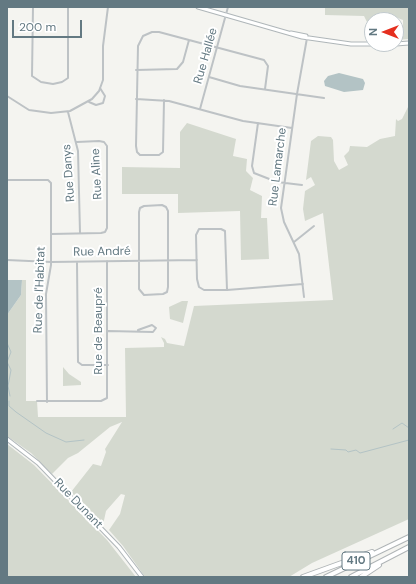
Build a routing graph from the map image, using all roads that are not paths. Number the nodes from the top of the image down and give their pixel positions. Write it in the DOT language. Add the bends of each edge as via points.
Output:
graph roads {
  1 [pos="33,7"];
  2 [pos="68,7"];
  3 [pos="108,7"];
  4 [pos="198,7"];
  5 [pos="228,7"];
  6 [pos="227,15"];
  7 [pos="307,37"];
  8 [pos="190,40"];
  9 [pos="364,44"];
  10 [pos="218,48"];
  11 [pos="136,70"];
  12 [pos="209,78"];
  13 [pos="100,88"];
  14 [pos="265,89"];
  15 [pos="297,94"];
  16 [pos="7,96"];
  17 [pos="324,98"];
  18 [pos="136,100"];
  19 [pos="164,100"];
  20 [pos="89,102"];
  21 [pos="200,109"];
  22 [pos="68,112"];
  23 [pos="258,123"];
  24 [pos="292,128"];
  25 [pos="77,142"];
  26 [pos="7,180"];
  27 [pos="284,183"];
  28 [pos="302,184"];
  29 [pos="314,226"];
  30 [pos="51,234"];
  31 [pos="80,234"];
  32 [pos="294,242"];
  33 [pos="7,260"];
  34 [pos="168,260"];
  35 [pos="197,260"];
  36 [pos="107,261"];
  37 [pos="139,261"];
  38 [pos="51,262"];
  39 [pos="77,262"];
  40 [pos="303,284"];
  41 [pos="227,290"];
  42 [pos="304,297"];
  43 [pos="138,330"];
  44 [pos="108,331"];
  45 [pos="108,365"];
  46 [pos="37,401"];
  47 [pos="47,402"];
  48 [pos="7,439"];
  49 [pos="409,537"];
  50 [pos="388,547"];
  51 [pos="409,547"];
  52 [pos="391,556"];
  53 [pos="142,577"];
  54 [pos="304,577"];
  55 [pos="326,577"];
  56 [pos="351,577"];
  57 [pos="360,577"];
  1 -- 2 [label="street" via="32,76 41,82 53,84 68,78"];
  3 -- 13 [label="street" via="103,80"];
  4 -- 6 [label="street"];
  5 -- 6 [label="street, Rue Hallée"];
  6 -- 7 [label="street"];
  6 -- 10 [label="street, Rue Hallée"];
  7 -- 9 [label="street"];
  7 -- 15 [label="street, Rue Lamarche"];
  8 -- 10 [label="street"];
  8 -- 11 [label="street" via="183,62 177,68"];
  8 -- 11 [label="street" via="159,32 147,33 139,43"];
  10 -- 12 [label="street, Rue Hallée"];
  10 -- 14 [label="street" via="267,62"];
  11 -- 18 [label="street"];
  12 -- 14 [label="street"];
  12 -- 21 [label="street, Rue Hallée"];
  13 -- 20 [label="street"];
  13 -- 20 [label="street" via="105,96 104,103 96,105"];
  14 -- 15 [label="street"];
  15 -- 17 [label="street"];
  15 -- 24 [label="street, Rue Lamarche"];
  16 -- 22 [label="street" via="36,112"];
  18 -- 19 [label="street"];
  18 -- 19 [label="street" via="136,149 142,155 159,155 163,152"];
  19 -- 21 [label="street"];
  20 -- 22 [label="street"];
  21 -- 23 [label="street"];
  22 -- 25 [label="street, Rue Danys"];
  23 -- 24 [label="street"];
  23 -- 27 [label="street" via="253,171 258,176"];
  24 -- 27 [label="street, Rue Lamarche"];
  25 -- 31 [label="street, Rue Danys"];
  25 -- 31 [label="street, Rue Aline" via="102,141 107,146 108,225 105,232"];
  26 -- 30 [label="street, Rue de l'Habitat" via="49,180"];
  27 -- 28 [label="street"];
  27 -- 32 [label="street, Rue Lamarche" via="282,215"];
  29 -- 32 [label="street"];
  30 -- 31 [label="street"];
  30 -- 38 [label="street, Rue de l'Habitat"];
  32 -- 40 [label="street, Rue Lamarche" via="300,258"];
  33 -- 38 [label="street, Rue André"];
  34 -- 35 [label="street, Rue André"];
  34 -- 37 [label="street, Rue André"];
  34 -- 37 [label="street" via="168,290 162,294 144,295 141,293"];
  34 -- 37 [label="street" via="167,209 162,205 140,208"];
  35 -- 41 [label="street" via="199,287 206,291"];
  35 -- 41 [label="street" via="198,230 224,230"];
  36 -- 37 [label="street, Rue André"];
  36 -- 39 [label="street, Rue André"];
  36 -- 44 [label="street, Rue de Beaupré"];
  38 -- 39 [label="street, Rue André"];
  38 -- 47 [label="street, Rue de l'Habitat" via="46,294"];
  39 -- 45 [label="street" via="78,362 82,365"];
  40 -- 41 [label="street"];
  40 -- 42 [label="street, Rue Lamarche"];
  43 -- 43 [label="street" via="153,332 156,328 152,325"];
  43 -- 44 [label="street"];
  44 -- 45 [label="street, Rue de Beaupré"];
  45 -- 47 [label="street, Rue de Beaupré" via="106,400"];
  46 -- 47 [label="street"];
  48 -- 53 [label="street, Rue Dunant" via="38,463 119,547"];
  49 -- 50 [label="highway, 410"];
  50 -- 54 [label="highway"];
  50 -- 55 [label="highway, 410"];
  51 -- 52 [label="highway, 410"];
  52 -- 56 [label="highway, 410"];
  52 -- 57 [label="highway"];
}
